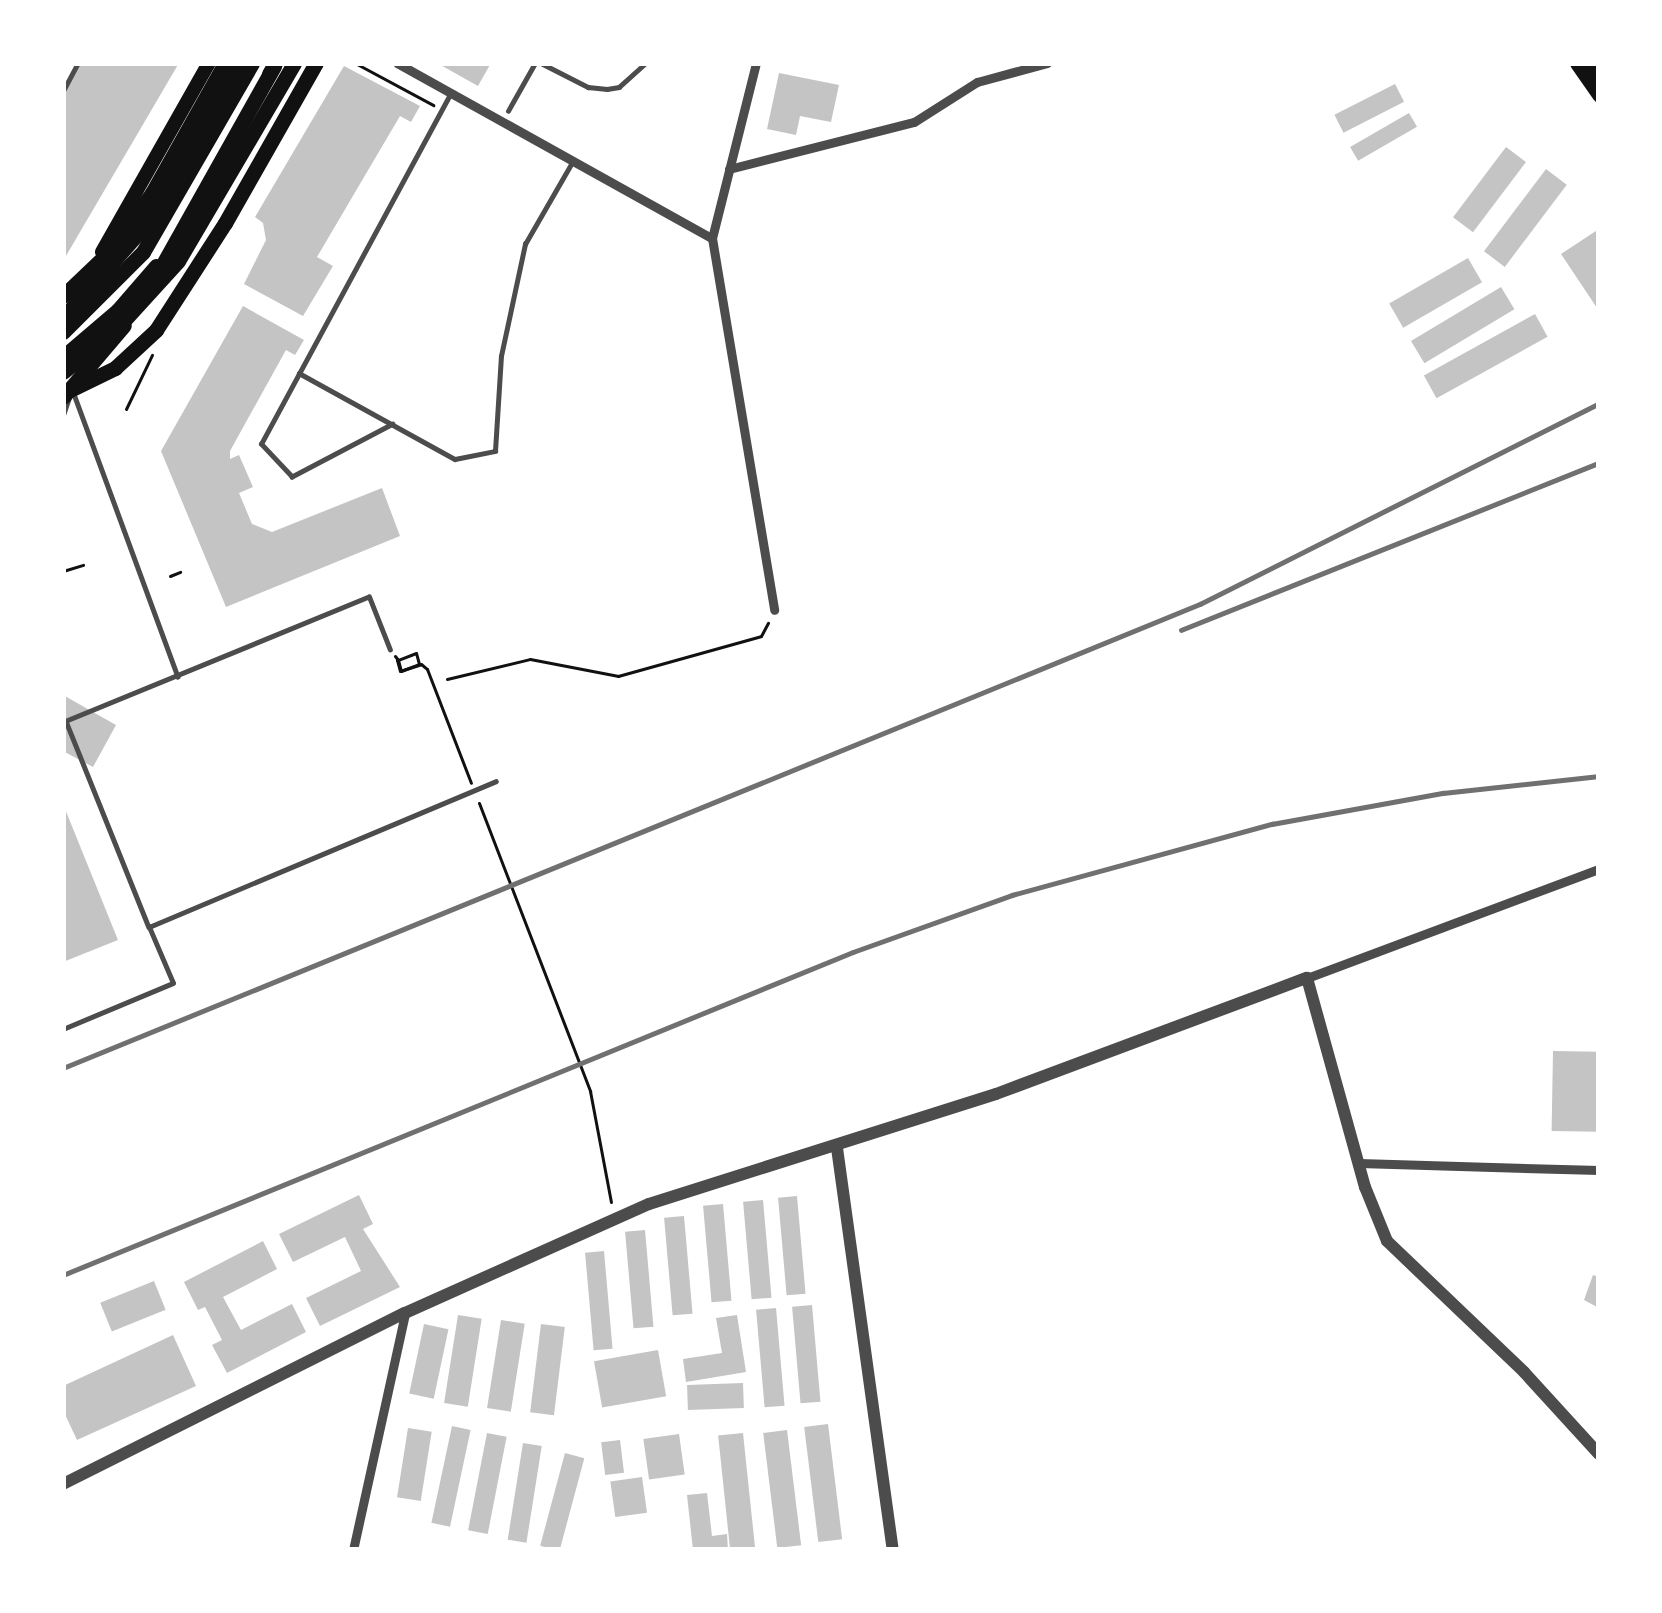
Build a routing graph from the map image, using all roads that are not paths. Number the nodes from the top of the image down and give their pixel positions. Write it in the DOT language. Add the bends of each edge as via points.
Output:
graph roads {
  1 [pos="78,63"];
  2 [pos="209,63"];
  3 [pos="225,63"];
  4 [pos="239,63"];
  5 [pos="252,63"];
  6 [pos="294,63"];
  7 [pos="316,63"];
  8 [pos="397,63"];
  9 [pos="538,63"];
  10 [pos="646,63"];
  11 [pos="756,63"];
  12 [pos="1047,63"];
  13 [pos="1577,63"];
  14 [pos="1593,63"];
  15 [pos="273,67"];
  16 [pos="1599,72"];
  17 [pos="63,92"];
  18 [pos="451,93"];
  19 [pos="1599,95"];
  20 [pos="508,111"];
  21 [pos="574,161"];
  22 [pos="729,169"];
  23 [pos="712,238"];
  24 [pos="177,241"];
  25 [pos="63,296"];
  26 [pos="80,303"];
  27 [pos="63,316"];
  28 [pos="102,325"];
  29 [pos="63,332"];
  30 [pos="115,338"];
  31 [pos="133,355"];
  32 [pos="63,357"];
  33 [pos="63,372"];
  34 [pos="299,373"];
  35 [pos="68,393"];
  36 [pos="63,415"];
  37 [pos="393,424"];
  38 [pos="774,610"];
  39 [pos="390,650"];
  40 [pos="178,676"];
  41 [pos="496,781"];
  42 [pos="1599,869"];
  43 [pos="149,927"];
  44 [pos="1307,978"];
  45 [pos="63,1029"];
  46 [pos="837,1148"];
  47 [pos="1359,1163"];
  48 [pos="1599,1170"];
  49 [pos="405,1313"];
  50 [pos="1599,1454"];
  51 [pos="63,1484"];
  52 [pos="353,1550"];
  53 [pos="893,1550"];
  1 -- 17 [label="lane"];
  2 -- 27 [label="main road"];
  3 -- 25 [label="main road" via="176,153 106,254"];
  4 -- 26 [label="main road" via="160,204"];
  5 -- 29 [label="main road" via="142,252"];
  6 -- 33 [label="main road" via="178,261"];
  7 -- 31 [label="main road" via="198,268"];
  8 -- 18 [label="street"];
  9 -- 10 [label="lane" via="608,89"];
  9 -- 20 [label="lane"];
  11 -- 22 [label="street"];
  12 -- 22 [label="street" via="977,82 914,122"];
  13 -- 19 [label="main road"];
  14 -- 16 [label="main road"];
  15 -- 24 [label="main road"];
  18 -- 21 [label="street"];
  18 -- 34 [label="lane"];
  21 -- 23 [label="street"];
  21 -- 37 [label="lane" via="525,244 501,356 495,451 455,459"];
  22 -- 23 [label="street"];
  23 -- 38 [label="street"];
  24 -- 28 [label="main road"];
  24 -- 30 [label="main road"];
  26 -- 27 [label="main road"];
  26 -- 28 [label="main road"];
  28 -- 30 [label="main road"];
  28 -- 32 [label="main road"];
  30 -- 31 [label="main road"];
  30 -- 35 [label="main road"];
  31 -- 35 [label="main road"];
  34 -- 37 [label="lane"];
  34 -- 37 [label="lane" via="261,444 292,478"];
  35 -- 36 [label="lane"];
  35 -- 40 [label="lane"];
  39 -- 40 [label="lane" via="369,597"];
  40 -- 43 [label="lane" via="67,721"];
  41 -- 43 [label="lane"];
  42 -- 44 [label="street"];
  43 -- 45 [label="lane" via="173,983"];
  44 -- 46 [label="street"];
  44 -- 47 [label="street"];
  46 -- 49 [label="street" via="614,1219"];
  46 -- 53 [label="street"];
  47 -- 48 [label="street"];
  47 -- 50 [label="street" via="1388,1241"];
  49 -- 51 [label="street"];
  49 -- 52 [label="street"];
}
